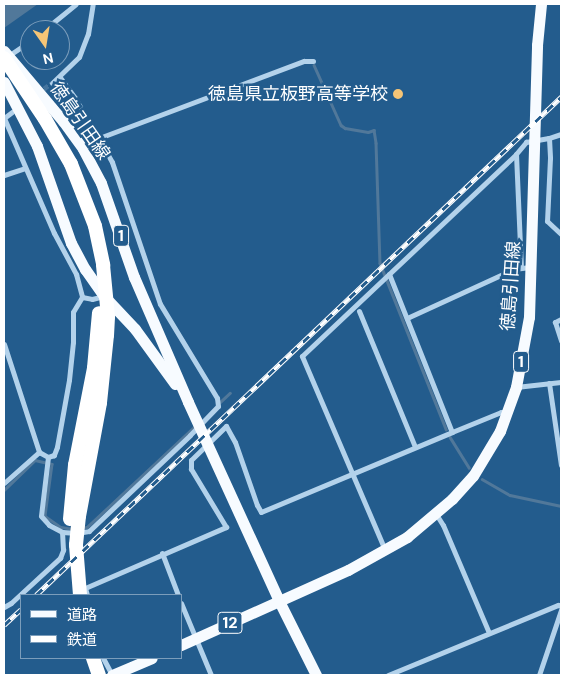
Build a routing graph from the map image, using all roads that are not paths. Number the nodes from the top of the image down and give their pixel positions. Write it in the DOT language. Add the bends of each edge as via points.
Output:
graph roads {
  1 [pos="76,4"];
  2 [pos="93,4"];
  3 [pos="541,4"];
  4 [pos="56,20"];
  5 [pos="20,48"];
  6 [pos="4,51"];
  7 [pos="4,59"];
  8 [pos="312,61"];
  9 [pos="4,74"];
  10 [pos="60,77"];
  11 [pos="4,82"];
  12 [pos="52,83"];
  13 [pos="22,90"];
  14 [pos="12,112"];
  15 [pos="4,118"];
  16 [pos="561,134"];
  17 [pos="99,138"];
  18 [pos="549,138"];
  19 [pos="516,154"];
  20 [pos="25,168"];
  21 [pos="4,175"];
  22 [pos="561,234"];
  23 [pos="526,267"];
  24 [pos="147,271"];
  25 [pos="387,276"];
  26 [pos="134,277"];
  27 [pos="104,296"];
  28 [pos="82,297"];
  29 [pos="359,311"];
  30 [pos="407,318"];
  31 [pos="561,319"];
  32 [pos="561,341"];
  33 [pos="4,344"];
  34 [pos="561,382"];
  35 [pos="549,384"];
  36 [pos="516,387"];
  37 [pos="188,402"];
  38 [pos="507,412"];
  39 [pos="452,432"];
  40 [pos="415,447"];
  41 [pos="561,449"];
  42 [pos="39,452"];
  43 [pos="48,458"];
  44 [pos="561,465"];
  45 [pos="352,474"];
  46 [pos="4,483"];
  47 [pos="436,514"];
  48 [pos="75,516"];
  49 [pos="62,532"];
  50 [pos="385,550"];
  51 [pos="162,553"];
  52 [pos="21,594"];
  53 [pos="72,594"];
  54 [pos="80,594"];
  55 [pos="87,594"];
  56 [pos="178,594"];
  57 [pos="20,595"];
  58 [pos="279,601"];
  59 [pos="182,606"];
  60 [pos="4,607"];
  61 [pos="561,608"];
  62 [pos="489,633"];
  63 [pos="195,638"];
  64 [pos="182,644"];
  65 [pos="84,659"];
  66 [pos="93,659"];
  67 [pos="104,659"];
  68 [pos="150,659"];
  69 [pos="90,675"];
  70 [pos="99,675"];
  71 [pos="112,675"];
  72 [pos="211,675"];
  73 [pos="316,675"];
  74 [pos="388,675"];
  75 [pos="539,675"];
  1 -- 4 [label="street"];
  2 -- 10 [label="street" via="84,46 79,57"];
  3 -- 23 [label="main road, 徳島引田線 / 1"];
  5 -- 7 [label="street"];
  6 -- 13 [label="main road, 1"];
  7 -- 13 [label="highway"];
  8 -- 17 [label="street" via="304,61"];
  9 -- 13 [label="highway"];
  10 -- 12 [label="street"];
  10 -- 17 [label="street"];
  11 -- 13 [label="main road, 1"];
  13 -- 26 [label="main road, 徳島引田線 / 1" via="83,149 101,183"];
  13 -- 27 [label="main road, 徳島引田線 / 1" via="37,146 71,242"];
  13 -- 48 [label="highway" via="57,139 84,194 95,226 100,264 104,313 100,403"];
  14 -- 15 [label="street"];
  15 -- 20 [label="street"];
  16 -- 18 [label="street"];
  17 -- 24 [label="street" via="112,162"];
  18 -- 19 [label="street" via="526,142"];
  18 -- 22 [label="street" via="547,221"];
  19 -- 23 [label="street"];
  19 -- 25 [label="street"];
  20 -- 21 [label="street"];
  20 -- 28 [label="street" via="76,274"];
  23 -- 30 [label="street" via="514,269"];
  23 -- 36 [label="main road, 徳島引田線 / 1" via="529,317"];
  24 -- 26 [label="street"];
  24 -- 49 [label="street" via="160,304 218,406 89,531"];
  25 -- 30 [label="street"];
  25 -- 45 [label="street" via="302,356"];
  26 -- 37 [label="main road, 徳島引田線 / 1"];
  27 -- 28 [label="street"];
  27 -- 37 [label="main road, 徳島引田線 / 1" via="135,330"];
  28 -- 43 [label="street" via="72,312 73,342 57,447"];
  29 -- 40 [label="street"];
  30 -- 39 [label="street"];
  31 -- 32 [label="street" via="555,322"];
  33 -- 42 [label="street"];
  34 -- 35 [label="street"];
  35 -- 36 [label="street"];
  35 -- 41 [label="street"];
  36 -- 38 [label="main road, 徳島引田線 / 1"];
  37 -- 58 [label="main road, 徳島引田線 / 1"];
  38 -- 39 [label="street"];
  38 -- 47 [label="main road, 徳島引田線 / 1" via="500,431 473,476"];
  39 -- 40 [label="street"];
  40 -- 45 [label="street"];
  41 -- 44 [label="street"];
  42 -- 43 [label="street"];
  42 -- 46 [label="street"];
  43 -- 49 [label="street" via="42,516 49,525"];
  45 -- 50 [label="street"];
  45 -- 51 [label="street" via="261,512 226,426 191,460 191,469 226,527"];
  47 -- 50 [label="main road, 徳島引田線 / 1"];
  47 -- 62 [label="street"];
  48 -- 53 [label="highway" via="70,574"];
  48 -- 54 [label="highway"];
  49 -- 52 [label="street" via="60,558"];
  50 -- 58 [label="main road, 徳島引田線 / 1"];
  51 -- 55 [label="street" via="85,588"];
  51 -- 56 [label="street"];
  57 -- 60 [label="street"];
  58 -- 63 [label="main road, 12"];
  58 -- 73 [label="main road, 徳島引田線 / 1"];
  59 -- 63 [label="street"];
  61 -- 62 [label="street" via="558,605"];
  61 -- 75 [label="street"];
  62 -- 74 [label="street"];
  63 -- 64 [label="main road, 12"];
  63 -- 72 [label="street"];
  65 -- 69 [label="highway"];
  66 -- 70 [label="highway"];
  67 -- 71 [label="street"];
  68 -- 71 [label="main road"];
}
